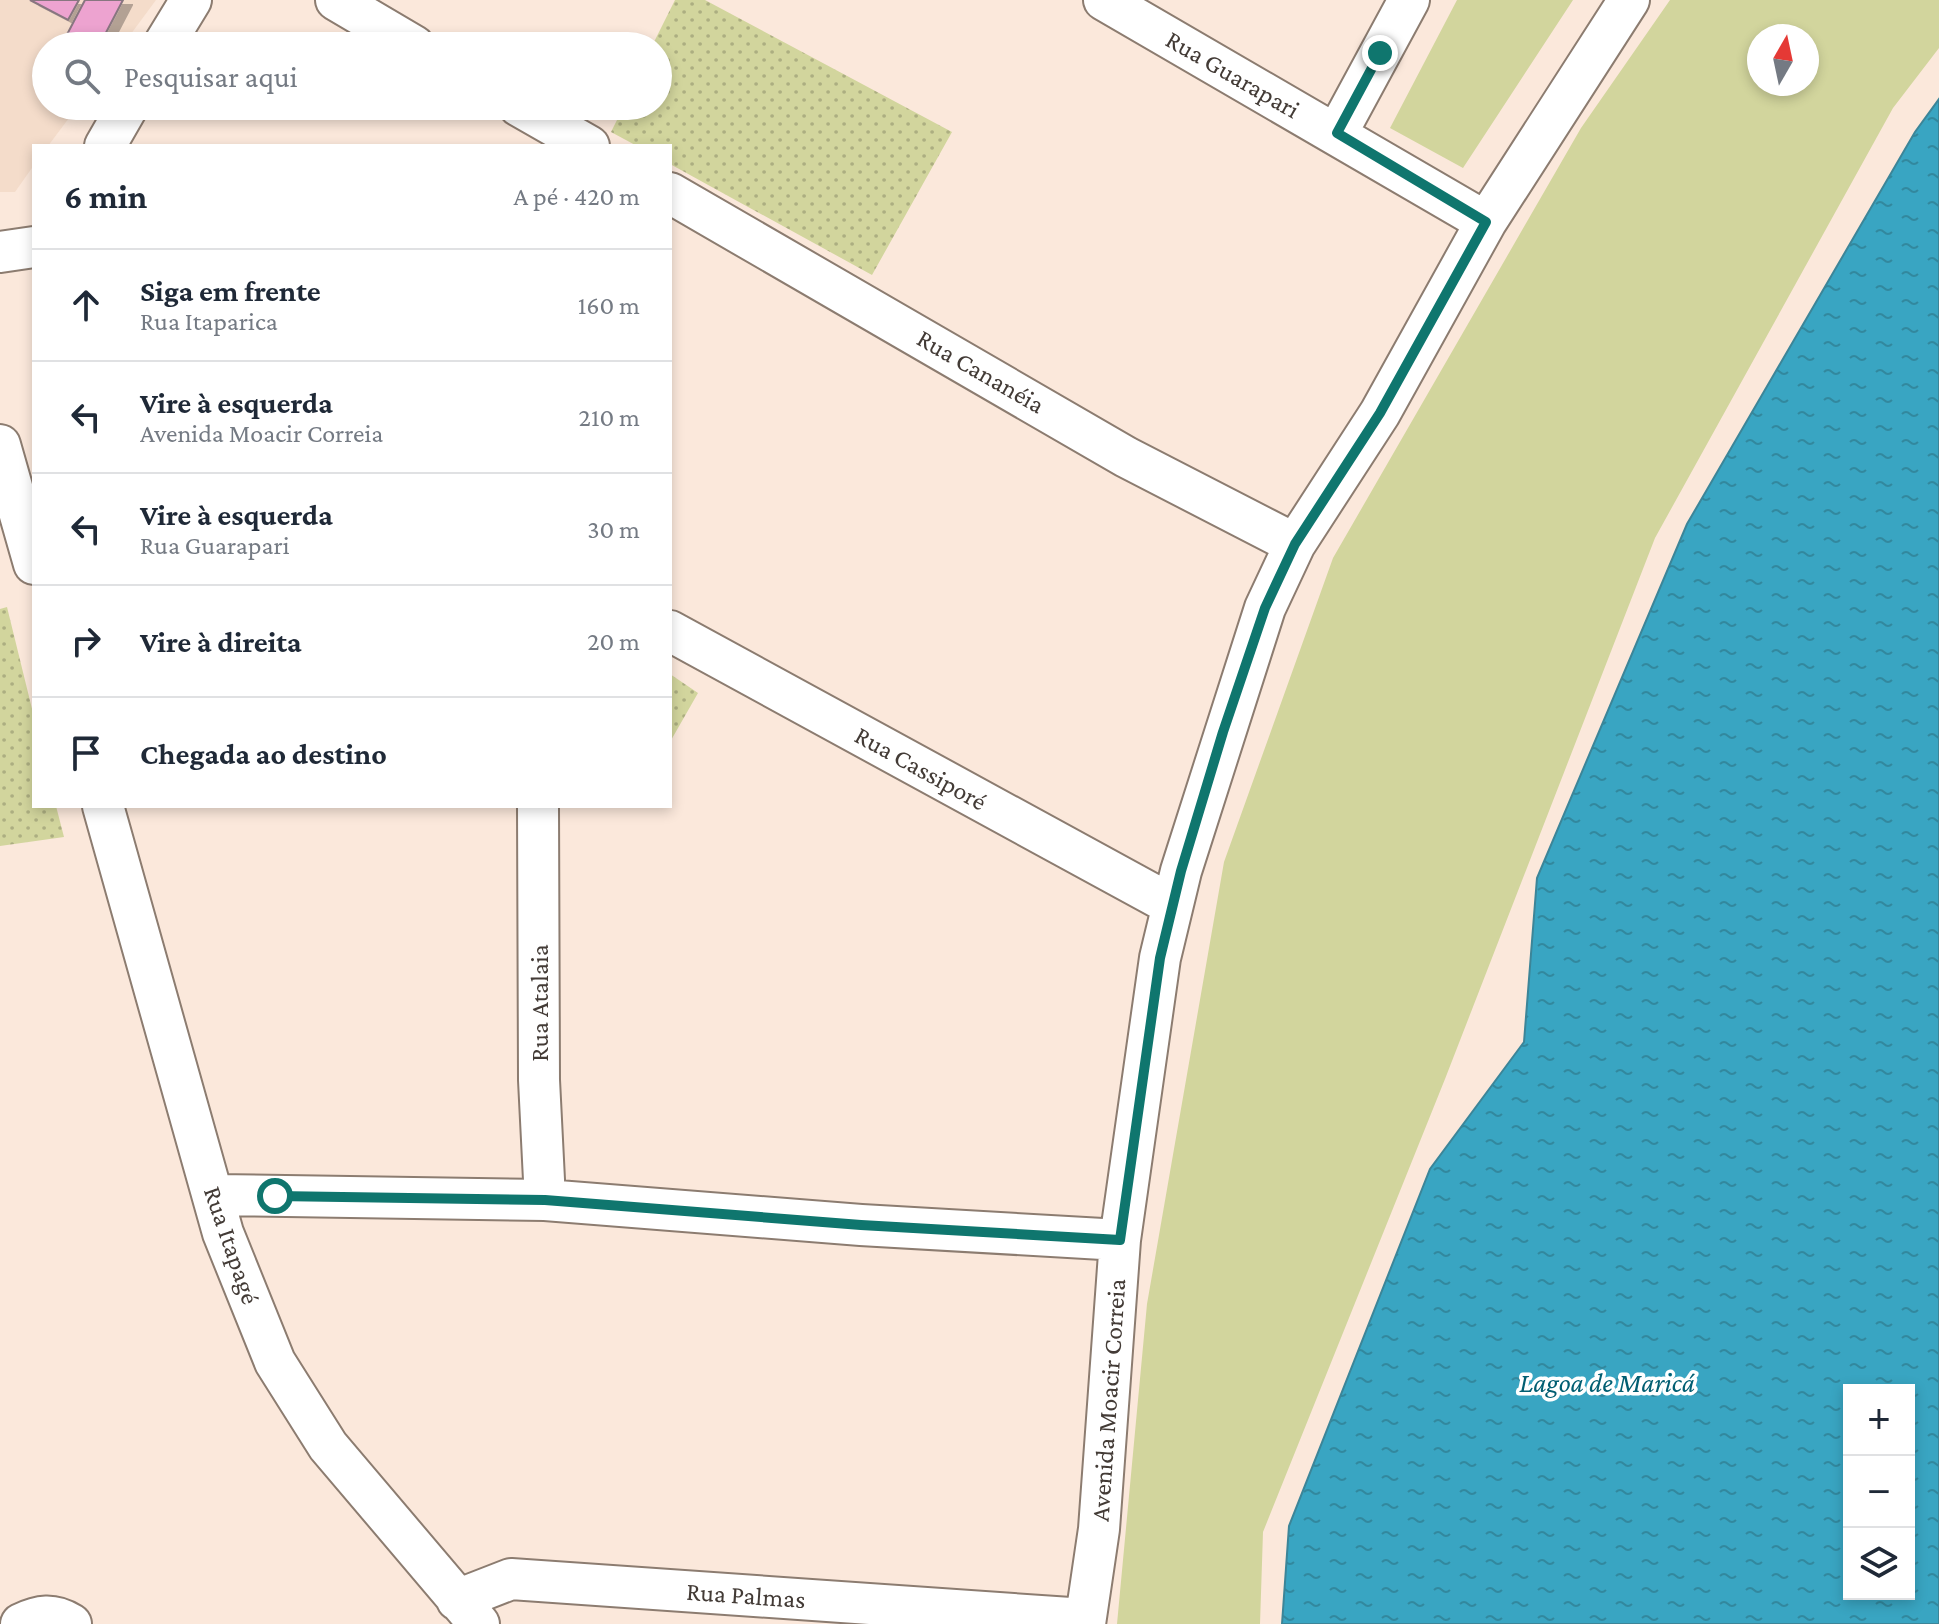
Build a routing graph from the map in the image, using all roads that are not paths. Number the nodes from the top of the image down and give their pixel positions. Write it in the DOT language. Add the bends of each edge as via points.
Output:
graph roads {
  1 [pos="191,0"];
  2 [pos="336,0"];
  3 [pos="1104,0"];
  4 [pos="1409,0"];
  5 [pos="1629,0"];
  6 [pos="172,32"];
  7 [pos="390,32"];
  8 [pos="120,120"];
  9 [pos="544,120"];
  10 [pos="1337,133"];
  11 [pos="106,144"];
  12 [pos="586,144"];
  13 [pos="672,194"];
  14 [pos="1486,222"];
  15 [pos="32,247"];
  16 [pos="0,253"];
  17 [pos="0,266"];
  18 [pos="32,272"];
  19 [pos="0,445"];
  20 [pos="1295,544"];
  21 [pos="32,557"];
  22 [pos="672,632"];
  23 [pos="104,808"];
  24 [pos="538,808"];
  25 [pos="1172,905"];
  26 [pos="215,1195"];
  27 [pos="545,1200"];
  28 [pos="1120,1240"];
  29 [pos="468,1612"];
  30 [pos="1085,1621"];
  31 [pos="21,1624"];
  32 [pos="71,1624"];
  1 -- 6 [label="street"];
  2 -- 7 [label="street"];
  3 -- 10 [label="street, Rua Guarapari"];
  4 -- 10 [label="street"];
  5 -- 14 [label="street, Avenida Moacir Correia"];
  8 -- 11 [label="street"];
  9 -- 12 [label="street"];
  10 -- 14 [label="street, Rua Guarapari"];
  13 -- 20 [label="street, Rua Cananéia" via="1126,457"];
  14 -- 20 [label="street, Avenida Moacir Correia" via="1380,413"];
  15 -- 16 [label="street"];
  16 -- 17 [label="street"];
  17 -- 18 [label="street"];
  19 -- 21 [label="street"];
  20 -- 25 [label="street, Avenida Moacir Correia" via="1265,608"];
  22 -- 25 [label="street, Rua Cassiporé"];
  23 -- 26 [label="street, Rua Itapagé"];
  24 -- 27 [label="street, Rua Atalaia"];
  25 -- 28 [label="street, Avenida Moacir Correia"];
  26 -- 27 [label="street"];
  26 -- 29 [label="street, Rua Itapagé" via="223,1233 275,1362 328,1446"];
  27 -- 28 [label="street"];
  28 -- 30 [label="street, Avenida Moacir Correia" via="1099,1529"];
  29 -- 30 [label="street, Rua Palmas" via="511,1579"];
  31 -- 32 [label="street" via="37,1616 59,1617"];
}
